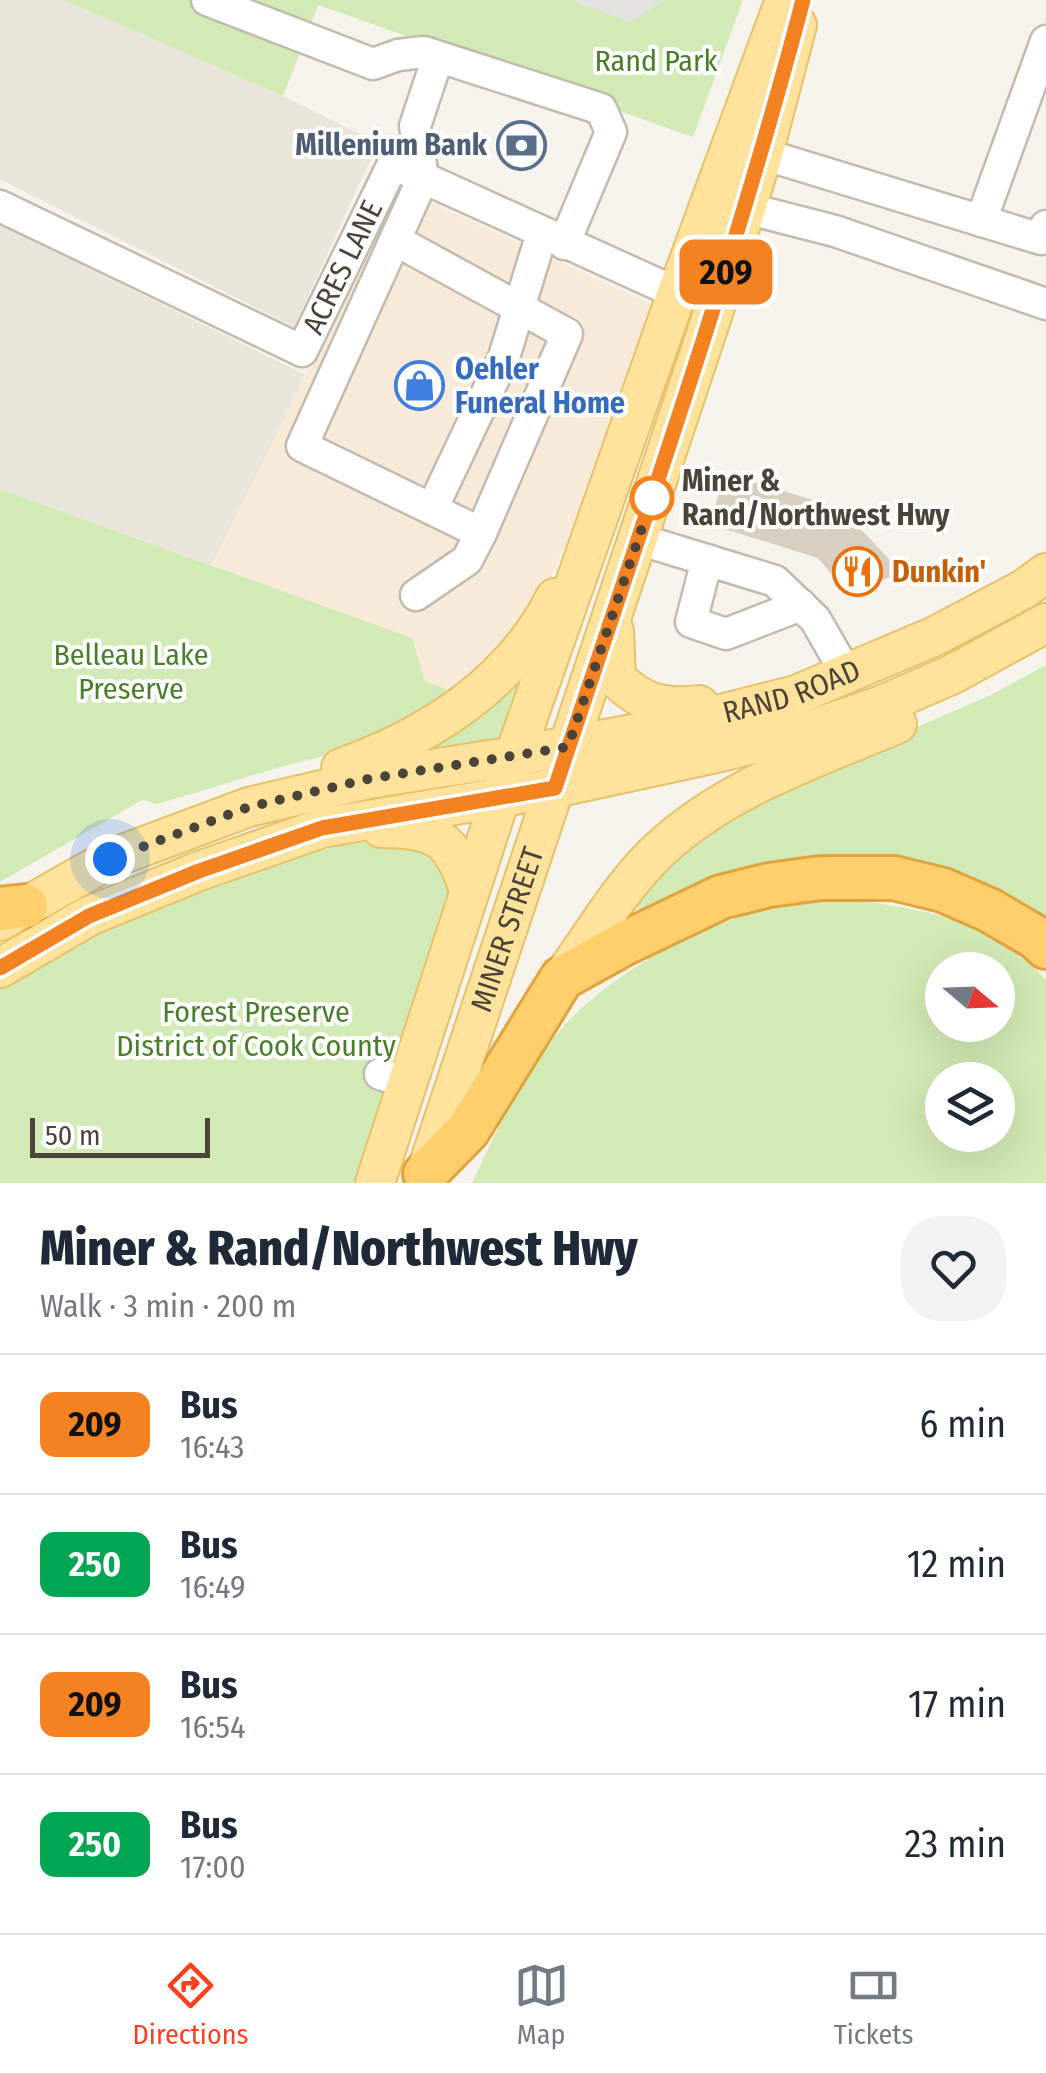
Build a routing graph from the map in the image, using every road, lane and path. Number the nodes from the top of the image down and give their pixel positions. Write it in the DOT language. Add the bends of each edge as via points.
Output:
graph roads {
  1 [pos="207,0"];
  2 [pos="785,0"];
  3 [pos="803,0"];
  4 [pos="1046,41"];
  5 [pos="438,56"];
  6 [pos="763,154"];
  7 [pos="423,178"];
  8 [pos="0,206"];
  9 [pos="746,208"];
  10 [pos="981,221"];
  11 [pos="1046,226"];
  12 [pos="553,239"];
  13 [pos="395,240"];
  14 [pos="678,293"];
  15 [pos="1046,304"];
  16 [pos="518,308"];
  17 [pos="616,464"];
  18 [pos="432,509"];
  19 [pos="481,532"];
  20 [pos="638,539"];
  21 [pos="706,560"];
  22 [pos="1046,573"];
  23 [pos="416,595"];
  24 [pos="801,606"];
  25 [pos="613,614"];
  26 [pos="1046,623"];
  27 [pos="998,651"];
  28 [pos="846,673"];
  29 [pos="796,696"];
  30 [pos="568,747"];
  31 [pos="515,756"];
  32 [pos="555,788"];
  33 [pos="501,796"];
  34 [pos="195,825"];
  35 [pos="322,828"];
  36 [pos="469,891"];
  37 [pos="9,912"];
  38 [pos="1046,947"];
  39 [pos="0,968"];
  40 [pos="562,978"];
  41 [pos="424,1178"];
  42 [pos="375,1183"];
  1 -- 5 [label="street" via="372,64 398,55"];
  2 -- 14 [label="main road"];
  3 -- 6 [label="main road, MINER STREET"];
  4 -- 10 [label="street"];
  5 -- 7 [label="street" via="416,126"];
  5 -- 12 [label="street" via="601,110 611,132"];
  6 -- 9 [label="main road, MINER STREET"];
  6 -- 10 [label="street"];
  7 -- 8 [label="street, ACRES LANE" via="393,164 302,351"];
  7 -- 12 [label="street, ACRES LANE"];
  7 -- 13 [label="street"];
  9 -- 15 [label="street"];
  9 -- 20 [label="main road, MINER STREET"];
  10 -- 11 [label="street" via="1041,239"];
  12 -- 14 [label="street, ACRES LANE"];
  12 -- 16 [label="street"];
  13 -- 16 [label="street"];
  13 -- 18 [label="street" via="302,446"];
  14 -- 17 [label="main road"];
  16 -- 18 [label="street" via="504,358"];
  16 -- 19 [label="street" via="567,334"];
  17 -- 31 [label="main road"];
  17 -- 34 [label="main road" via="550,608 484,690 381,754"];
  18 -- 19 [label="street"];
  19 -- 23 [label="street" via="467,560"];
  20 -- 21 [label="street"];
  20 -- 25 [label="main road, MINER STREET"];
  21 -- 24 [label="street" via="775,581"];
  21 -- 24 [label="street" via="691,622 726,634"];
  22 -- 28 [label="main road, RAND ROAD" via="936,636"];
  24 -- 28 [label="street"];
  25 -- 29 [label="main road" via="616,678 654,706"];
  25 -- 30 [label="main road, MINER STREET"];
  26 -- 27 [label="main road, RAND ROAD"];
  27 -- 32 [label="main road, RAND ROAD" via="882,705 813,728"];
  27 -- 40 [label="main road" via="957,698 752,786 682,829 647,862"];
  28 -- 29 [label="main road, RAND ROAD"];
  29 -- 30 [label="main road, RAND ROAD"];
  30 -- 31 [label="main road, RAND ROAD"];
  30 -- 32 [label="main road, MINER STREET"];
  31 -- 33 [label="main road"];
  31 -- 34 [label="main road, RAND ROAD" via="368,779"];
  32 -- 33 [label="main road, RAND ROAD"];
  32 -- 41 [label="main road, MINER STREET"];
  33 -- 35 [label="main road, RAND ROAD"];
  33 -- 36 [label="main road"];
  34 -- 37 [label="main road" via="110,859"];
  35 -- 36 [label="main road" via="427,834 458,856"];
  35 -- 39 [label="main road" via="89,916"];
  36 -- 42 [label="main road" via="394,1078"];
  38 -- 40 [label="highway" via="943,890 894,878 821,878 721,897"];
  40 -- 41 [label="highway" via="468,1130"];
}
